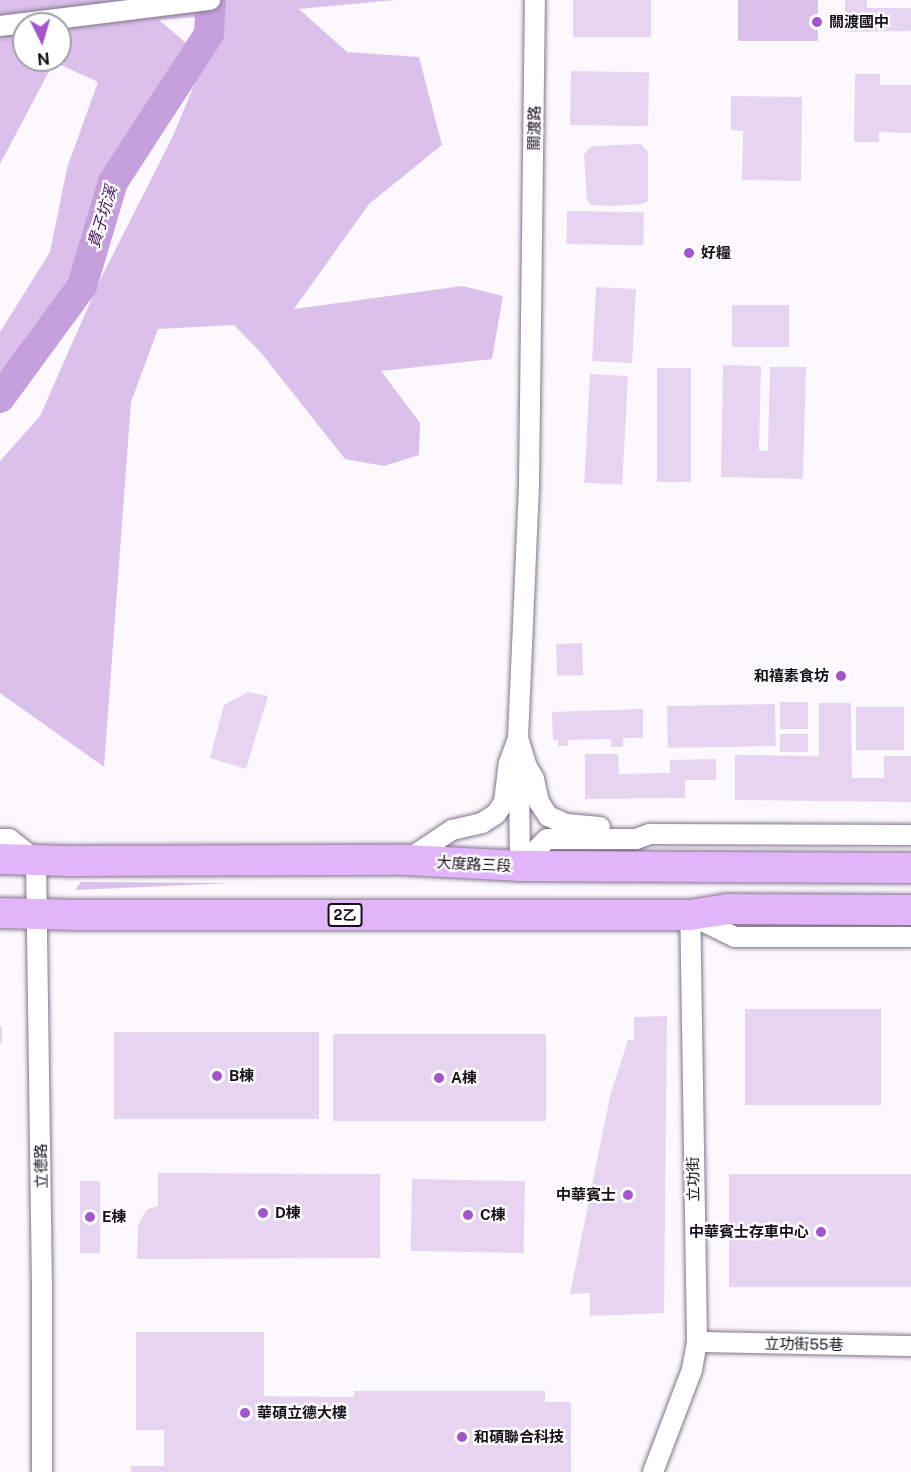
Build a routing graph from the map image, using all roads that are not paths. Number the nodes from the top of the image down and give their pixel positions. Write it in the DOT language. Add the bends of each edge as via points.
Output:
graph roads {
  1 [pos="210,0"];
  2 [pos="535,0"];
  3 [pos="0,26"];
  4 [pos="518,738"];
  5 [pos="526,765"];
  6 [pos="650,834"];
  7 [pos="911,835"];
  8 [pos="0,839"];
  9 [pos="0,859"];
  10 [pos="36,860"];
  11 [pos="407,860"];
  12 [pos="520,866"];
  13 [pos="911,868"];
  14 [pos="911,910"];
  15 [pos="0,913"];
  16 [pos="37,914"];
  17 [pos="690,915"];
  18 [pos="911,937"];
  19 [pos="696,1342"];
  20 [pos="911,1346"];
  21 [pos="42,1472"];
  22 [pos="652,1472"];
  1 -- 3 [label="street"];
  2 -- 4 [label="street, 關渡路" via="529,484"];
  4 -- 5 [label="street"];
  4 -- 11 [label="street" via="509,763 504,802 496,814 482,823 452,830"];
  5 -- 6 [label="street" via="548,816 566,824 637,828"];
  5 -- 12 [label="street" via="519,777"];
  6 -- 7 [label="street"];
  6 -- 12 [label="street" via="636,839 547,838"];
  8 -- 10 [label="street" via="9,838"];
  9 -- 10 [label="main road, 大度路三段"];
  10 -- 11 [label="main road, 大度路三段"];
  10 -- 16 [label="street, 立德路"];
  11 -- 12 [label="main road, 大度路三段"];
  12 -- 13 [label="main road, 大度路三段"];
  14 -- 17 [label="main road, 2乙" via="726,909"];
  15 -- 16 [label="main road, 2乙"];
  16 -- 17 [label="main road, 2乙"];
  16 -- 21 [label="street, 立德路"];
  17 -- 18 [label="street" via="735,936"];
  17 -- 19 [label="street, 立功街"];
  19 -- 20 [label="street, 立功街55巷"];
  19 -- 22 [label="street, 立功街" via="692,1370"];
}
